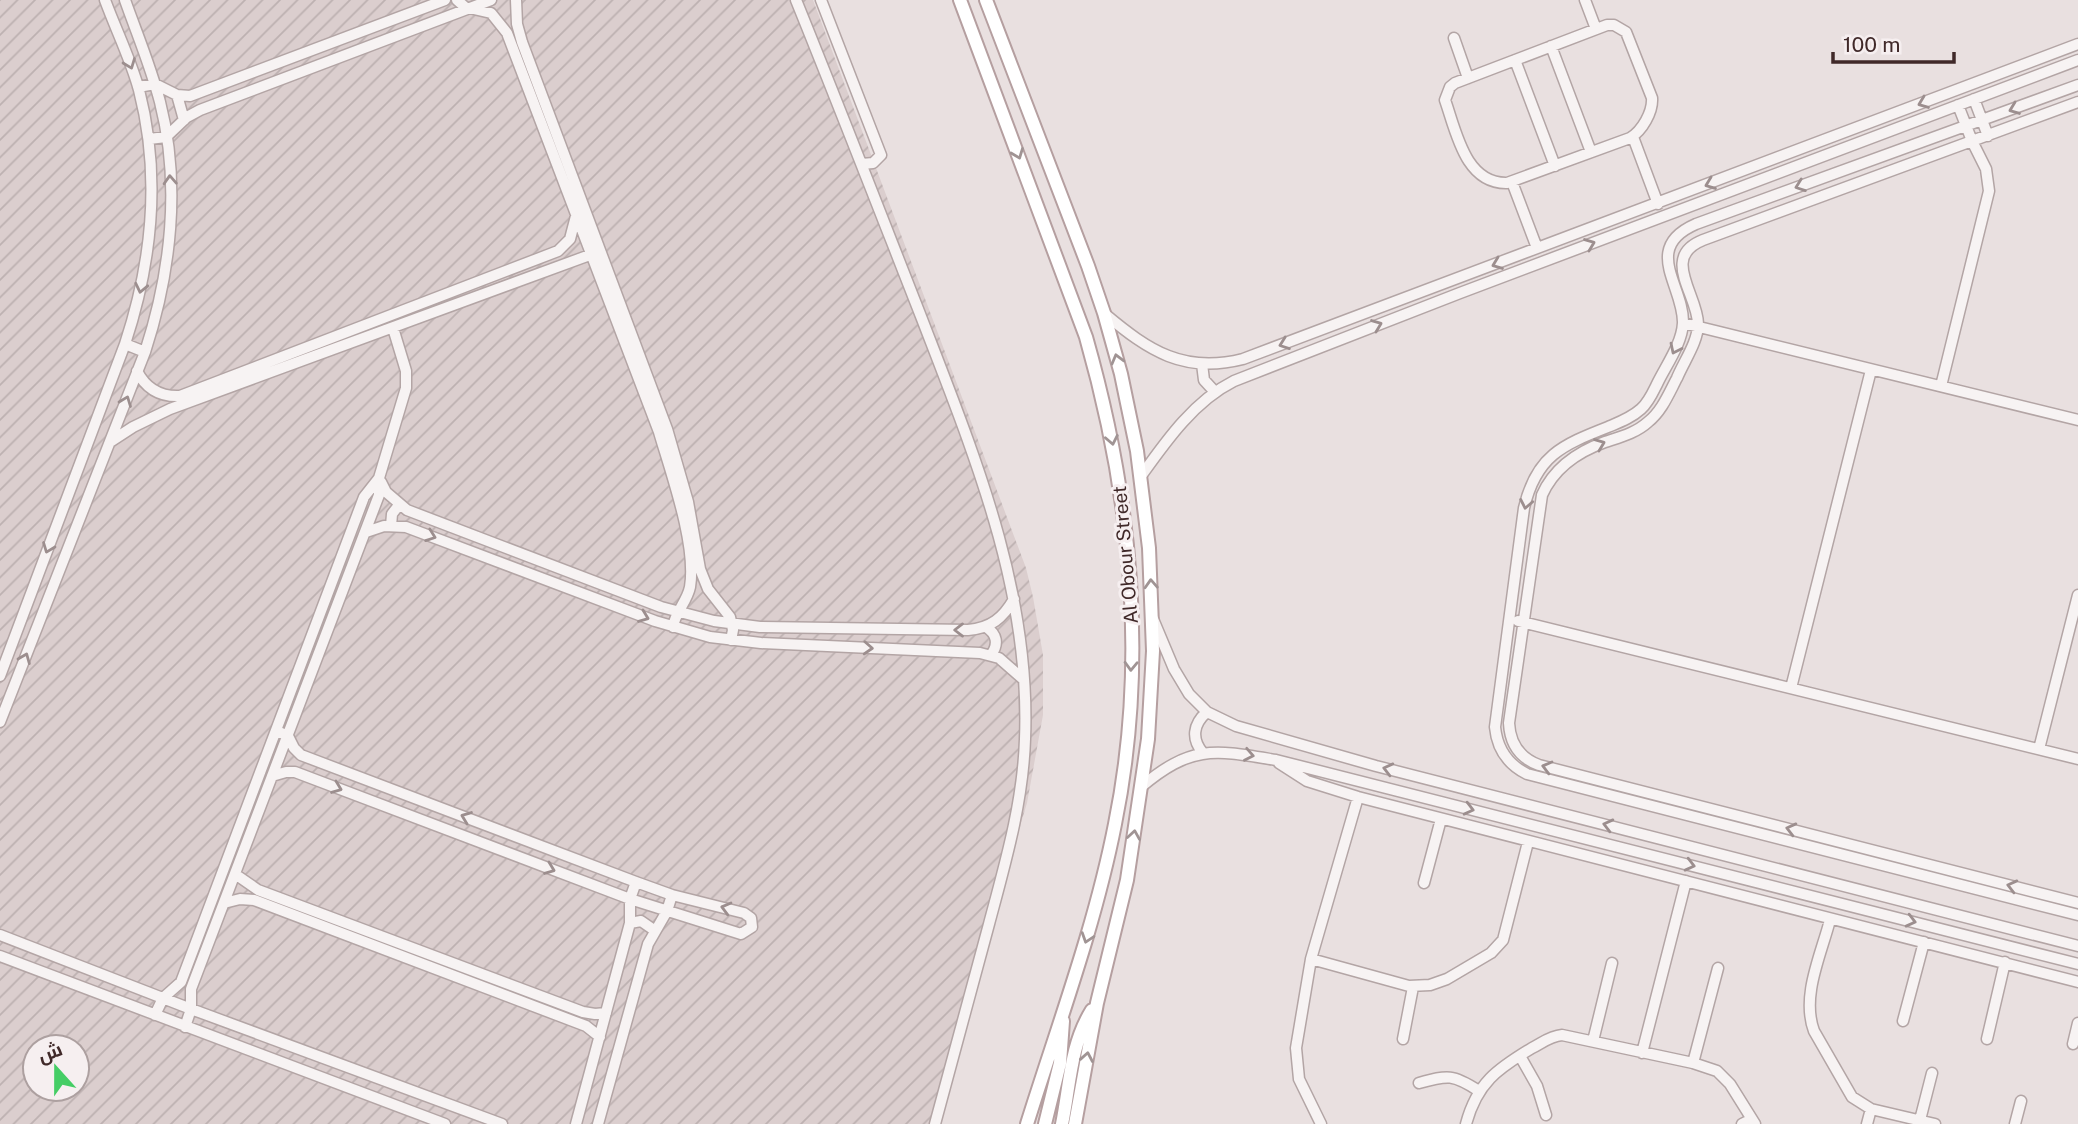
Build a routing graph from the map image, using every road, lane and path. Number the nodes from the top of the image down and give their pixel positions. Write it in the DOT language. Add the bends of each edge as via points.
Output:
graph roads {
  1 [pos="125,0"];
  2 [pos="445,0"];
  3 [pos="457,0"];
  4 [pos="491,0"];
  5 [pos="516,0"];
  6 [pos="796,0"];
  7 [pos="821,0"];
  8 [pos="960,0"];
  9 [pos="986,0"];
  10 [pos="1585,0"];
  11 [pos="109,1"];
  12 [pos="470,8"];
  13 [pos="516,15"];
  14 [pos="501,23"];
  15 [pos="1596,29"];
  16 [pos="1454,38"];
  17 [pos="2078,44"];
  18 [pos="1551,46"];
  19 [pos="521,52"];
  20 [pos="284,60"];
  21 [pos="1516,60"];
  22 [pos="2078,60"];
  23 [pos="289,76"];
  24 [pos="1468,78"];
  25 [pos="155,84"];
  26 [pos="218,85"];
  27 [pos="2078,85"];
  28 [pos="138,87"];
  29 [pos="1946,93"];
  30 [pos="177,95"];
  31 [pos="1974,99"];
  32 [pos="223,101"];
  33 [pos="2078,102"];
  34 [pos="1955,106"];
  35 [pos="184,120"];
  36 [pos="1982,121"];
  37 [pos="1966,127"];
  38 [pos="872,132"];
  39 [pos="850,134"];
  40 [pos="166,136"];
  41 [pos="1633,136"];
  42 [pos="1988,136"];
  43 [pos="149,139"];
  44 [pos="1972,141"];
  45 [pos="1591,152"];
  46 [pos="862,164"];
  47 [pos="1555,166"];
  48 [pos="1512,182"];
  49 [pos="1658,204"];
  50 [pos="151,214"];
  51 [pos="171,215"];
  52 [pos="576,215"];
  53 [pos="1537,248"];
  54 [pos="596,253"];
  55 [pos="147,258"];
  56 [pos="167,260"];
  57 [pos="1104,313"];
  58 [pos="1683,323"];
  59 [pos="1698,326"];
  60 [pos="393,328"];
  61 [pos="335,336"];
  62 [pos="125,344"];
  63 [pos="339,348"];
  64 [pos="145,352"];
  65 [pos="1202,364"];
  66 [pos="1871,370"];
  67 [pos="137,371"];
  68 [pos="644,379"];
  69 [pos="1941,386"];
  70 [pos="1215,392"];
  71 [pos="198,394"];
  72 [pos="2078,420"];
  73 [pos="110,442"];
  74 [pos="1140,476"];
  75 [pos="379,478"];
  76 [pos="399,505"];
  77 [pos="58,522"];
  78 [pos="391,526"];
  79 [pos="76,530"];
  80 [pos="366,532"];
  81 [pos="495,543"];
  82 [pos="489,557"];
  83 [pos="549,565"];
  84 [pos="544,578"];
  85 [pos="36,580"];
  86 [pos="690,580"];
  87 [pos="704,581"];
  88 [pos="53,587"];
  89 [pos="607,588"];
  90 [pos="2078,595"];
  91 [pos="1014,599"];
  92 [pos="602,601"];
  93 [pos="679,612"];
  94 [pos="1152,617"];
  95 [pos="1510,620"];
  96 [pos="1523,622"];
  97 [pos="732,624"];
  98 [pos="673,627"];
  99 [pos="986,627"];
  100 [pos="731,640"];
  101 [pos="991,655"];
  102 [pos="0,676"];
  103 [pos="1023,679"];
  104 [pos="1791,688"];
  105 [pos="5,696"];
  106 [pos="1207,712"];
  107 [pos="0,722"];
  108 [pos="277,731"];
  109 [pos="288,736"];
  110 [pos="2039,749"];
  111 [pos="1203,754"];
  112 [pos="301,755"];
  113 [pos="2078,759"];
  114 [pos="1276,761"];
  115 [pos="295,772"];
  116 [pos="1578,775"];
  117 [pos="272,776"];
  118 [pos="1575,786"];
  119 [pos="1141,788"];
  120 [pos="1358,797"];
  121 [pos="1441,819"];
  122 [pos="1831,839"];
  123 [pos="1528,842"];
  124 [pos="1828,852"];
  125 [pos="235,874"];
  126 [pos="1686,881"];
  127 [pos="636,882"];
  128 [pos="1424,884"];
  129 [pos="250,886"];
  130 [pos="672,895"];
  131 [pos="245,899"];
  132 [pos="630,899"];
  133 [pos="224,902"];
  134 [pos="2078,903"];
  135 [pos="1096,907"];
  136 [pos="667,911"];
  137 [pos="1121,914"];
  138 [pos="2078,915"];
  139 [pos="1830,920"];
  140 [pos="631,923"];
  141 [pos="654,930"];
  142 [pos="0,935"];
  143 [pos="1980,939"];
  144 [pos="1924,942"];
  145 [pos="2078,946"];
  146 [pos="45,952"];
  147 [pos="1975,955"];
  148 [pos="0,956"];
  149 [pos="1311,959"];
  150 [pos="447,961"];
  151 [pos="2005,962"];
  152 [pos="1612,963"];
  153 [pos="2078,964"];
  154 [pos="1718,968"];
  155 [pos="38,971"];
  156 [pos="443,972"];
  157 [pos="181,982"];
  158 [pos="2078,982"];
  159 [pos="1413,987"];
  160 [pos="191,989"];
  161 [pos="163,998"];
  162 [pos="1097,1003"];
  163 [pos="191,1009"];
  164 [pos="1062,1011"];
  165 [pos="589,1013"];
  166 [pos="606,1013"];
  167 [pos="155,1015"];
  168 [pos="1903,1021"];
  169 [pos="2078,1023"];
  170 [pos="586,1026"];
  171 [pos="186,1027"];
  172 [pos="262,1035"];
  173 [pos="600,1037"];
  174 [pos="1402,1039"];
  175 [pos="1987,1039"];
  176 [pos="1593,1041"];
  177 [pos="2073,1044"];
  178 [pos="256,1053"];
  179 [pos="310,1053"];
  180 [pos="1642,1053"];
  181 [pos="1520,1056"];
  182 [pos="1693,1063"];
  183 [pos="304,1071"];
  184 [pos="1932,1073"];
  185 [pos="1419,1083"];
  186 [pos="1479,1091"];
  187 [pos="2021,1101"];
  188 [pos="1871,1109"];
  189 [pos="1546,1115"];
  190 [pos="578,1119"];
  191 [pos="1920,1120"];
  192 [pos="598,1122"];
  193 [pos="1750,1122"];
  194 [pos="444,1124"];
  195 [pos="502,1124"];
  196 [pos="935,1124"];
  197 [pos="1027,1124"];
  198 [pos="1045,1124"];
  199 [pos="1062,1124"];
  200 [pos="1075,1124"];
  201 [pos="1321,1124"];
  202 [pos="1466,1124"];
  203 [pos="1867,1124"];
  204 [pos="1935,1124"];
  205 [pos="2015,1124"];
  1 -- 25 [label="street"];
  2 -- 20 [label="street"];
  3 -- 12 [label="street"];
  4 -- 12 [label="street"];
  5 -- 13 [label="street"];
  6 -- 39 [label="street"];
  7 -- 38 [label="street"];
  8 -- 135 [label="main road, Al Obour Street, one-way" via="1075,302 1100,386 1118,472 1131,599 1130,700 1115,823"];
  9 -- 57 [label="main road, Al Obour Street"];
  10 -- 15 [label="street"];
  11 -- 28 [label="street, one-way"];
  12 -- 14 [label="street" via="491,13"];
  12 -- 23 [label="street"];
  13 -- 14 [label="street"];
  13 -- 19 [label="street"];
  14 -- 19 [label="street"];
  15 -- 18 [label="street"];
  15 -- 41 [label="street" via="1614,25 1626,32 1651,92 1651,109"];
  16 -- 24 [label="street"];
  17 -- 29 [label="street"];
  18 -- 21 [label="street"];
  18 -- 45 [label="street"];
  19 -- 52 [label="street"];
  19 -- 54 [label="street"];
  20 -- 23 [label="street"];
  20 -- 26 [label="street"];
  21 -- 24 [label="street"];
  21 -- 47 [label="street"];
  22 -- 31 [label="street"];
  23 -- 32 [label="street"];
  24 -- 48 [label="street" via="1450,88 1445,100 1466,158 1493,181"];
  25 -- 28 [label="street"];
  25 -- 30 [label="street"];
  25 -- 40 [label="street"];
  26 -- 30 [label="street" via="190,96"];
  26 -- 32 [label="street"];
  27 -- 36 [label="street, one-way"];
  28 -- 43 [label="street"];
  29 -- 34 [label="street"];
  29 -- 49 [label="street, one-way"];
  30 -- 35 [label="street"];
  31 -- 34 [label="street"];
  31 -- 36 [label="street"];
  32 -- 35 [label="street"];
  33 -- 42 [label="street"];
  34 -- 37 [label="street"];
  70 -- 34 [label="street, one-way" via="1460,293"];
  35 -- 40 [label="street"];
  36 -- 37 [label="street"];
  36 -- 42 [label="street"];
  37 -- 44 [label="street"];
  37 -- 58 [label="street, one-way" via="1684,230 1671,246 1667,262"];
  38 -- 39 [label="street"];
  38 -- 46 [label="street" via="881,155 873,163"];
  39 -- 46 [label="street"];
  40 -- 43 [label="street"];
  51 -- 40 [label="street, one-way"];
  41 -- 45 [label="street"];
  41 -- 49 [label="street"];
  42 -- 44 [label="street"];
  43 -- 50 [label="street"];
  44 -- 59 [label="street" via="1695,244 1682,268"];
  44 -- 69 [label="street" via="1986,169 1989,191"];
  45 -- 47 [label="street"];
  46 -- 91 [label="street" via="990,505"];
  47 -- 48 [label="street"];
  48 -- 53 [label="street"];
  49 -- 53 [label="street"];
  50 -- 51 [label="street"];
  50 -- 55 [label="street"];
  51 -- 56 [label="street"];
  52 -- 54 [label="street"];
  52 -- 61 [label="street" via="570,239 558,251"];
  53 -- 65 [label="street, one-way" via="1252,356"];
  54 -- 60 [label="street"];
  54 -- 68 [label="street"];
  55 -- 56 [label="street"];
  55 -- 62 [label="street, one-way"];
  56 -- 64 [label="street"];
  57 -- 65 [label="street" via="1153,350"];
  74 -- 57 [label="main road, Al Obour Street, one-way" via="1130,412"];
  58 -- 59 [label="street"];
  58 -- 95 [label="street, one-way" via="1650,399 1640,410 1563,446 1535,475 1524,508"];
  59 -- 66 [label="street"];
  96 -- 59 [label="street, one-way" via="1545,489 1577,454 1634,432 1655,416"];
  60 -- 63 [label="street"];
  60 -- 75 [label="street" via="406,371 406,388"];
  61 -- 63 [label="street"];
  61 -- 71 [label="street"];
  62 -- 64 [label="street"];
  62 -- 77 [label="street"];
  63 -- 71 [label="street"];
  64 -- 67 [label="street"];
  65 -- 70 [label="street" via="1204,380"];
  66 -- 69 [label="street"];
  66 -- 104 [label="street"];
  67 -- 71 [label="street" via="147,386 163,395"];
  73 -- 67 [label="street, one-way"];
  68 -- 86 [label="street" via="687,541"];
  68 -- 87 [label="street" via="678,465"];
  69 -- 72 [label="street"];
  70 -- 74 [label="street" via="1172,434"];
  71 -- 73 [label="street"];
  73 -- 79 [label="street"];
  94 -- 74 [label="main road, Al Obour Street, one-way"];
  75 -- 76 [label="street"];
  75 -- 80 [label="street" via="379,495"];
  75 -- 108 [label="street" via="364,497"];
  76 -- 78 [label="street"];
  76 -- 81 [label="street"];
  77 -- 79 [label="street"];
  77 -- 85 [label="street, one-way"];
  78 -- 80 [label="street"];
  78 -- 82 [label="street, one-way" via="406,527"];
  79 -- 88 [label="street"];
  80 -- 109 [label="street"];
  81 -- 82 [label="street"];
  81 -- 83 [label="street"];
  82 -- 84 [label="street"];
  83 -- 84 [label="street"];
  83 -- 89 [label="street"];
  84 -- 92 [label="street"];
  85 -- 88 [label="street"];
  85 -- 102 [label="street"];
  86 -- 87 [label="street"];
  86 -- 93 [label="street"];
  87 -- 97 [label="street"];
  105 -- 88 [label="street, one-way"];
  89 -- 92 [label="street"];
  89 -- 93 [label="street"];
  90 -- 110 [label="street"];
  91 -- 99 [label="street" via="1003,615"];
  91 -- 103 [label="street"];
  92 -- 98 [label="street, one-way"];
  93 -- 97 [label="street"];
  93 -- 98 [label="street"];
  94 -- 106 [label="street" via="1181,682"];
  94 -- 119 [label="main road, Al Obour Street" via="1151,698"];
  95 -- 96 [label="street"];
  95 -- 118 [label="street" via="1496,720 1499,747 1521,771"];
  96 -- 104 [label="street"];
  116 -- 96 [label="street, one-way" via="1527,759 1510,737"];
  99 -- 97 [label="street, one-way"];
  97 -- 100 [label="street"];
  98 -- 100 [label="street"];
  99 -- 101 [label="street" via="997,641"];
  100 -- 101 [label="street, one-way"];
  101 -- 103 [label="street"];
  103 -- 196 [label="street" via="1025,740 1016,813"];
  104 -- 110 [label="street"];
  105 -- 107 [label="street"];
  106 -- 111 [label="street" via="1195,732"];
  145 -- 106 [label="street, one-way" via="1376,766 1236,726"];
  108 -- 109 [label="street"];
  108 -- 157 [label="street"];
  109 -- 112 [label="street"];
  109 -- 117 [label="street"];
  110 -- 113 [label="street"];
  111 -- 114 [label="street, one-way" via="1230,752"];
  111 -- 119 [label="street" via="1172,765"];
  112 -- 115 [label="street" via="294,764"];
  127 -- 112 [label="street, one-way"];
  114 -- 120 [label="street" via="1307,781"];
  114 -- 143 [label="street, one-way"];
  115 -- 117 [label="street"];
  115 -- 132 [label="street, one-way"];
  116 -- 118 [label="street"];
  122 -- 116 [label="street, one-way"];
  117 -- 125 [label="street"];
  118 -- 124 [label="street"];
  137 -- 119 [label="main road, Al Obour Street, one-way"];
  120 -- 121 [label="street"];
  120 -- 149 [label="street"];
  121 -- 123 [label="street"];
  121 -- 128 [label="street"];
  122 -- 124 [label="street"];
  134 -- 122 [label="street, one-way"];
  123 -- 126 [label="street"];
  123 -- 159 [label="street" via="1500,945 1447,979"];
  124 -- 138 [label="street"];
  125 -- 129 [label="street"];
  125 -- 133 [label="street"];
  126 -- 139 [label="street"];
  126 -- 180 [label="street"];
  127 -- 130 [label="street"];
  127 -- 132 [label="street"];
  129 -- 131 [label="street"];
  129 -- 150 [label="street"];
  130 -- 136 [label="street"];
  136 -- 130 [label="street, one-way" via="741,934 752,927 751,918 744,913"];
  131 -- 133 [label="street"];
  131 -- 156 [label="street"];
  132 -- 136 [label="street"];
  132 -- 140 [label="street"];
  133 -- 160 [label="street"];
  135 -- 137 [label="main road"];
  135 -- 164 [label="main road, Al Obour Street, one-way"];
  136 -- 141 [label="street"];
  137 -- 162 [label="main road, Al Obour Street"];
  139 -- 144 [label="street"];
  139 -- 188 [label="street" via="1809,998 1810,1021 1846,1091"];
  140 -- 141 [label="street" via="641,922"];
  140 -- 166 [label="street"];
  141 -- 192 [label="street"];
  142 -- 146 [label="street"];
  143 -- 147 [label="street"];
  143 -- 153 [label="street"];
  144 -- 147 [label="street"];
  144 -- 168 [label="street"];
  146 -- 155 [label="street"];
  146 -- 161 [label="street"];
  147 -- 151 [label="street"];
  148 -- 155 [label="street"];
  149 -- 159 [label="street"];
  149 -- 201 [label="street" via="1296,1065 1301,1086"];
  150 -- 156 [label="street"];
  150 -- 165 [label="street"];
  151 -- 158 [label="street"];
  151 -- 175 [label="street"];
  152 -- 176 [label="street"];
  154 -- 182 [label="street"];
  155 -- 167 [label="street"];
  156 -- 170 [label="street"];
  157 -- 160 [label="street"];
  157 -- 161 [label="street"];
  159 -- 174 [label="street"];
  160 -- 163 [label="street"];
  161 -- 163 [label="street"];
  161 -- 167 [label="street"];
  162 -- 199 [label="main road" via="1077,1041"];
  200 -- 162 [label="main road, Al Obour Street, one-way"];
  163 -- 171 [label="street"];
  163 -- 172 [label="street"];
  164 -- 197 [label="main road, Al Obour Street"];
  164 -- 198 [label="main road" via="1061,1052"];
  165 -- 166 [label="street"];
  165 -- 170 [label="street"];
  166 -- 173 [label="street"];
  167 -- 171 [label="street"];
  169 -- 177 [label="street"];
  170 -- 173 [label="street"];
  171 -- 178 [label="street"];
  172 -- 178 [label="street"];
  172 -- 179 [label="street"];
  173 -- 190 [label="street"];
  176 -- 180 [label="street"];
  176 -- 181 [label="street" via="1556,1036"];
  178 -- 183 [label="street"];
  179 -- 183 [label="street"];
  179 -- 195 [label="street"];
  180 -- 182 [label="street"];
  181 -- 186 [label="street"];
  181 -- 189 [label="street"];
  182 -- 193 [label="street" via="1724,1077"];
  183 -- 194 [label="street"];
  184 -- 191 [label="street"];
  185 -- 186 [label="street" via="1451,1076"];
  186 -- 202 [label="street"];
  187 -- 205 [label="street"];
  188 -- 191 [label="street"];
  188 -- 203 [label="street"];
  190 -- 192 [label="street"];
  191 -- 204 [label="street"];
}
